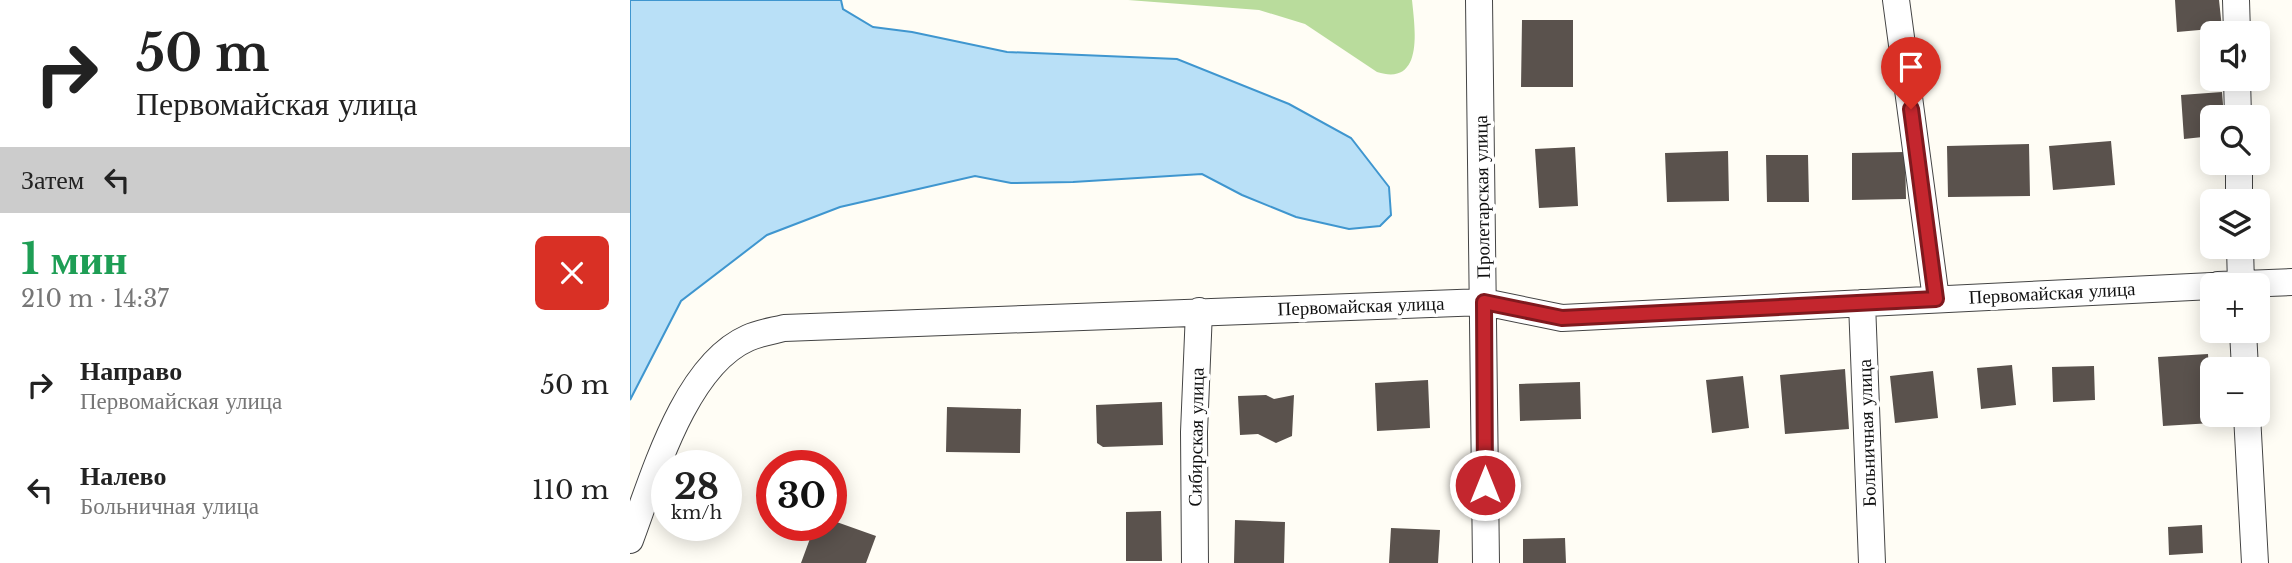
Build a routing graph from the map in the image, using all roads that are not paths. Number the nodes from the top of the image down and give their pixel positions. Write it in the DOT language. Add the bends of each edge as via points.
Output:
graph roads {
  1 [pos="1479,0"];
  2 [pos="1896,0"];
  3 [pos="2236,0"];
  4 [pos="2237,21"];
  5 [pos="2292,282"];
  6 [pos="2270,283"];
  7 [pos="2200,287"];
  8 [pos="1936,299"];
  9 [pos="1484,302"];
  10 [pos="1862,303"];
  11 [pos="1199,311"];
  12 [pos="2248,427"];
  13 [pos="630,540"];
  14 [pos="1195,563"];
  15 [pos="1486,563"];
  16 [pos="1872,563"];
  17 [pos="2255,563"];
  1 -- 9 [label="street, Пролетарская улица"];
  2 -- 8 [label="street"];
  3 -- 4 [label="street"];
  5 -- 6 [label="street"];
  7 -- 8 [label="street, Первомайская улица"];
  8 -- 10 [label="street, Первомайская улица"];
  9 -- 10 [label="street, Первомайская улица" via="1562,318"];
  9 -- 11 [label="street, Первомайская улица"];
  9 -- 15 [label="street, Пролетарская улица"];
  10 -- 16 [label="street, Больничная улица"];
  11 -- 13 [label="street, Первомайская улица" via="784,328 747,339 721,357 690,394"];
  11 -- 14 [label="street, Сибирская улица"];
  12 -- 17 [label="street"];
}
